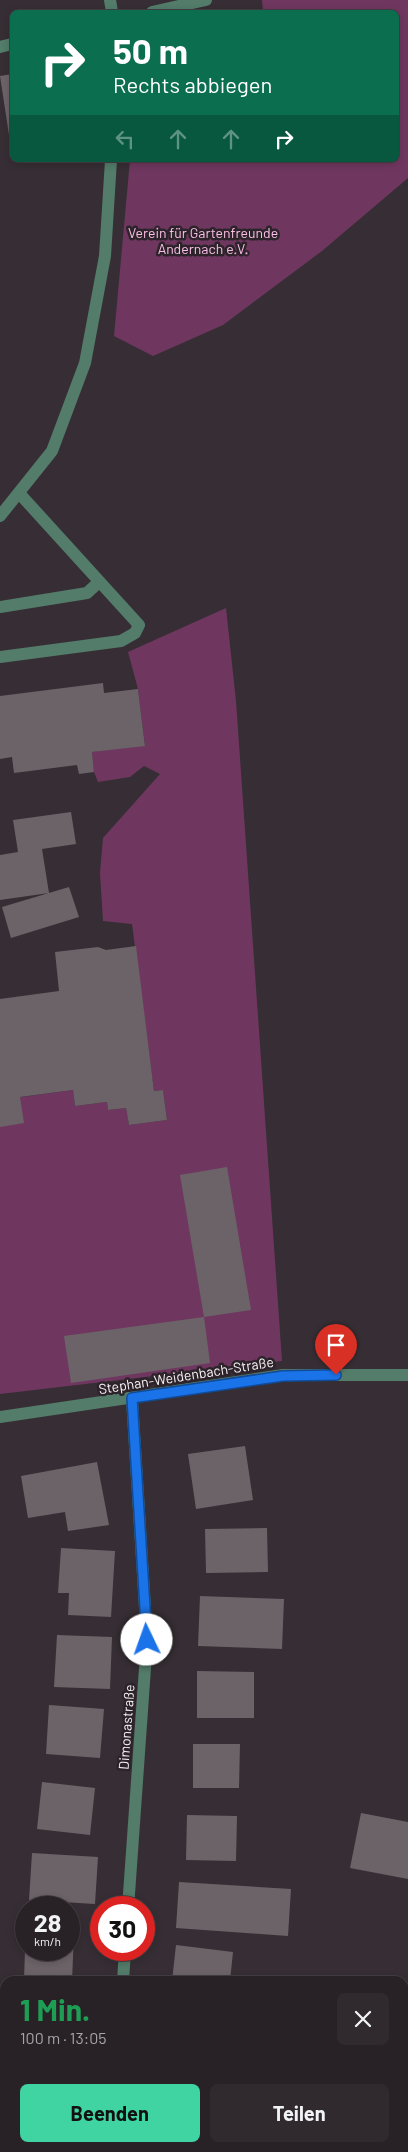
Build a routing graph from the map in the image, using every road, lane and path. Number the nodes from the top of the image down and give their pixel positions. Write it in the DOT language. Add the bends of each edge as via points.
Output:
graph roads {
  1 [pos="206,0"];
  2 [pos="161,10"];
  3 [pos="112,162"];
  4 [pos="18,493"];
  5 [pos="0,516"];
  6 [pos="99,582"];
  7 [pos="0,607"];
  8 [pos="0,657"];
  9 [pos="408,1375"];
  10 [pos="132,1398"];
  11 [pos="0,1417"];
  12 [pos="129,1896"];
  13 [pos="124,1961"];
  14 [pos="123,1976"];
  1 -- 2 [label="street"];
  3 -- 4 [label="street" via="105,256 85,363 52,451"];
  4 -- 5 [label="street"];
  4 -- 6 [label="street"];
  6 -- 7 [label="street" via="87,593"];
  6 -- 8 [label="street" via="139,625 135,633 121,641"];
  9 -- 10 [label="street, Stephan-Weidenbach-Straße" via="283,1376"];
  10 -- 11 [label="street, Stephan-Weidenbach-Straße"];
  10 -- 12 [label="street, Dimonastraße" via="147,1640"];
  13 -- 14 [label="street"];
}
